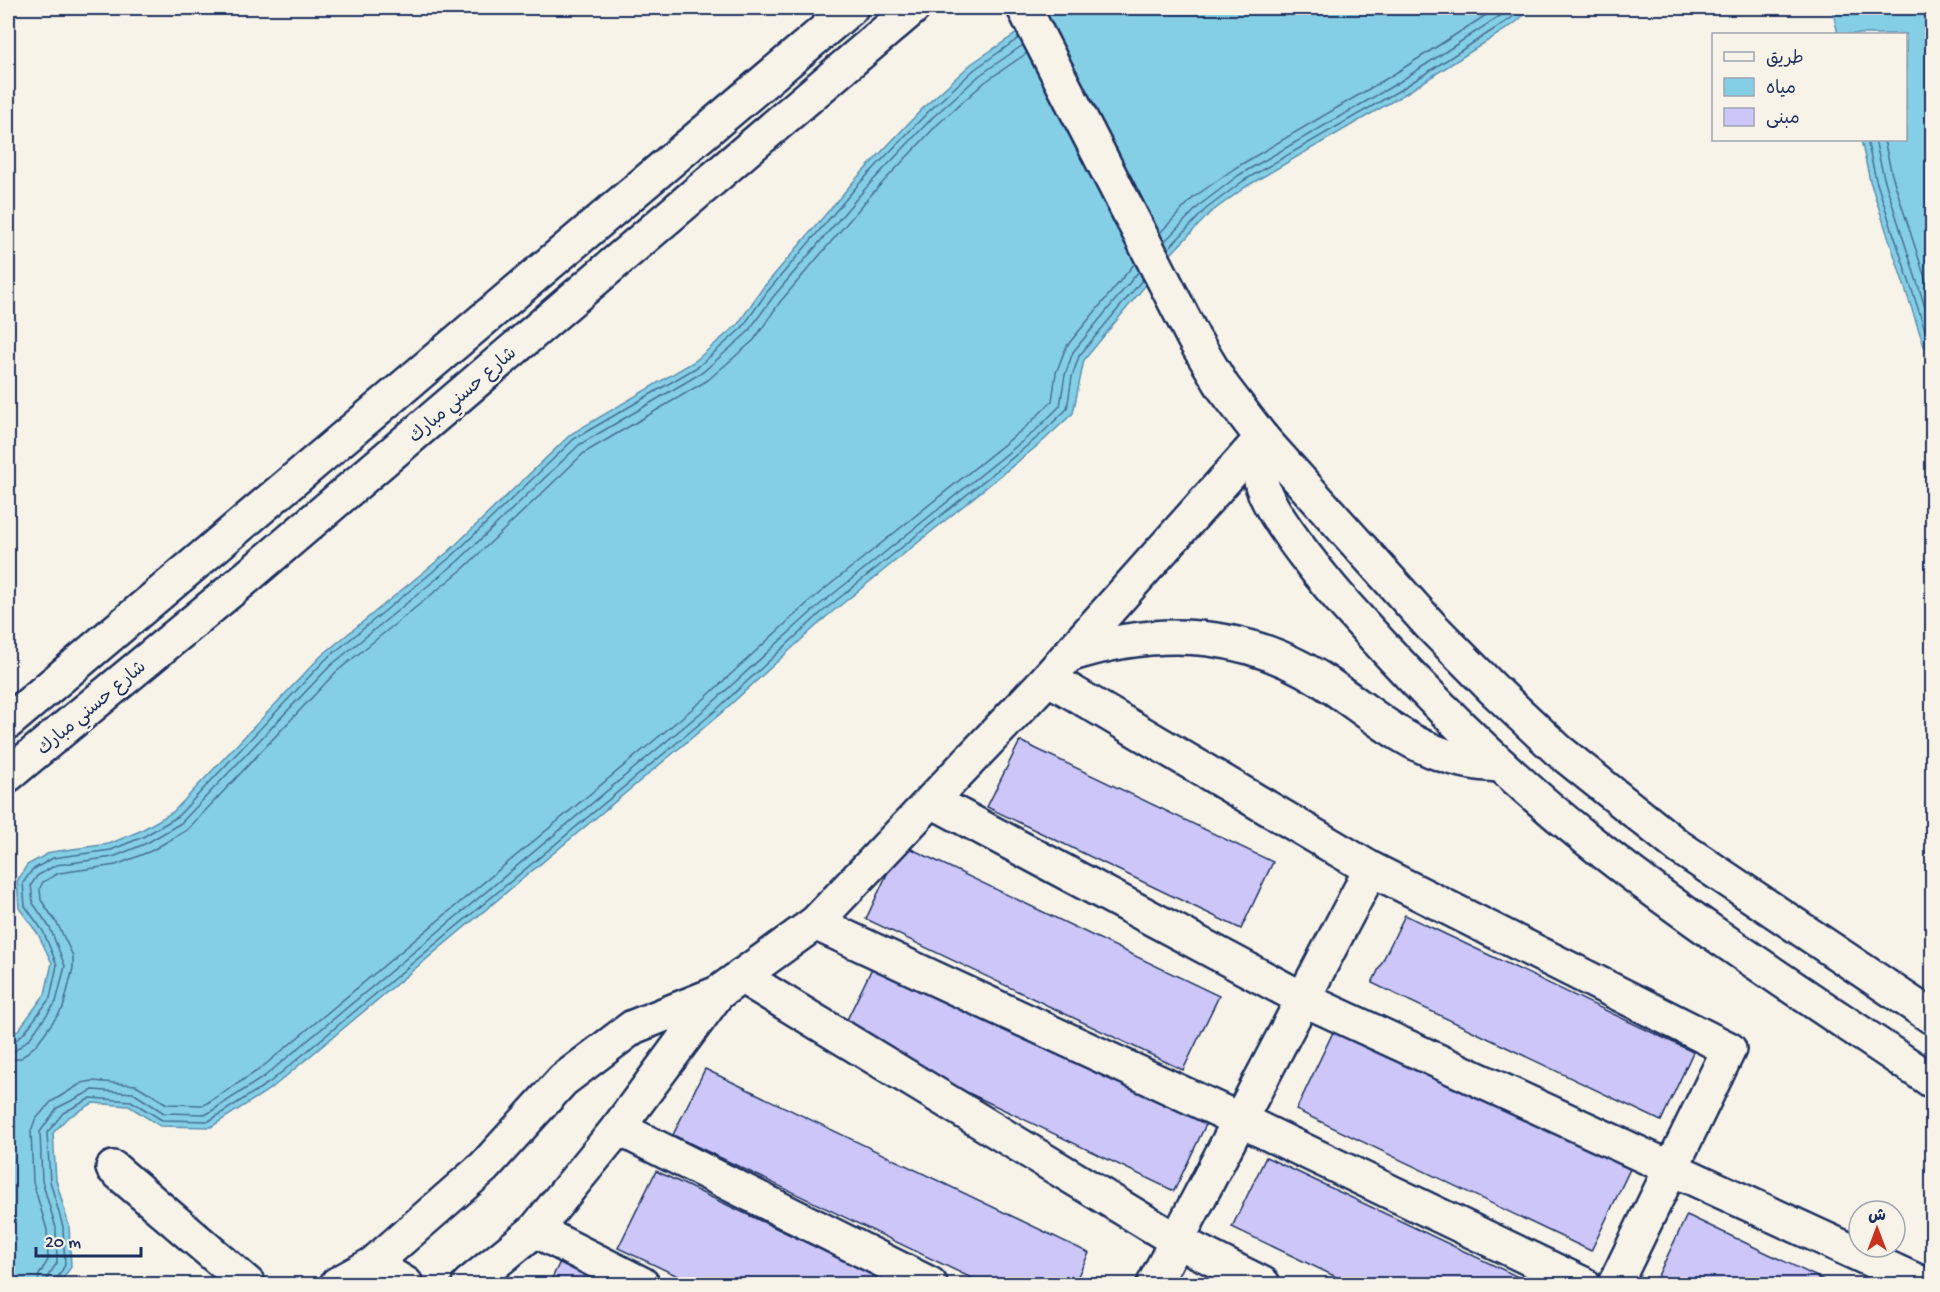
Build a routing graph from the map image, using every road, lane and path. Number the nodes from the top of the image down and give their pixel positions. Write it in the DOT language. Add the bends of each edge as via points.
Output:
graph roads {
  1 [pos="851,8"];
  2 [pos="913,8"];
  3 [pos="1024,9"];
  4 [pos="1262,438"];
  5 [pos="1058,666"];
  6 [pos="8,722"];
  7 [pos="1501,765"];
  8 [pos="8,775"];
  9 [pos="932,801"];
  10 [pos="1371,869"];
  11 [pos="815,923"];
  12 [pos="729,985"];
  13 [pos="1303,999"];
  14 [pos="1932,1017"];
  15 [pos="1932,1081"];
  16 [pos="1240,1120"];
  17 [pos="618,1128"];
  18 [pos="112,1168"];
  19 [pos="1670,1170"];
  20 [pos="535,1230"];
  21 [pos="1177,1241"];
  22 [pos="373,1264"];
  23 [pos="248,1284"];
  24 [pos="337,1284"];
  25 [pos="406,1284"];
  26 [pos="469,1284"];
  27 [pos="642,1284"];
  28 [pos="930,1284"];
  29 [pos="1154,1284"];
  30 [pos="1263,1284"];
  31 [pos="1583,1284"];
  32 [pos="1615,1284"];
  33 [pos="1923,1284"];
  1 -- 6 [label="street"];
  2 -- 8 [label="street, شارع حسني مبارك" via="246,578"];
  3 -- 4 [label="street" via="1194,339 1222,387"];
  4 -- 5 [label="street"];
  4 -- 7 [label="street" via="1259,464 1267,500 1333,591 1393,659"];
  4 -- 14 [label="street" via="1431,625 1558,750 1679,847"];
  5 -- 7 [label="street" via="1106,643 1143,636 1220,639 1257,649 1312,673 1387,728 1423,748 1472,764"];
  5 -- 9 [label="street"];
  5 -- 10 [label="street"];
  7 -- 15 [label="street" via="1649,887"];
  9 -- 11 [label="street"];
  9 -- 13 [label="street"];
  10 -- 13 [label="street"];
  10 -- 19 [label="street" via="1729,1049"];
  11 -- 12 [label="street"];
  11 -- 16 [label="street"];
  12 -- 17 [label="street"];
  12 -- 21 [label="street"];
  12 -- 22 [label="street" via="633,1027 563,1080 484,1167"];
  13 -- 16 [label="street"];
  13 -- 19 [label="street"];
  16 -- 21 [label="street"];
  16 -- 31 [label="street"];
  17 -- 20 [label="street"];
  17 -- 28 [label="street"];
  18 -- 23 [label="street"];
  19 -- 32 [label="street"];
  19 -- 33 [label="street"];
  20 -- 26 [label="street"];
  20 -- 27 [label="street"];
  21 -- 29 [label="street"];
  21 -- 30 [label="street"];
  22 -- 24 [label="street"];
  22 -- 25 [label="street"];
}
